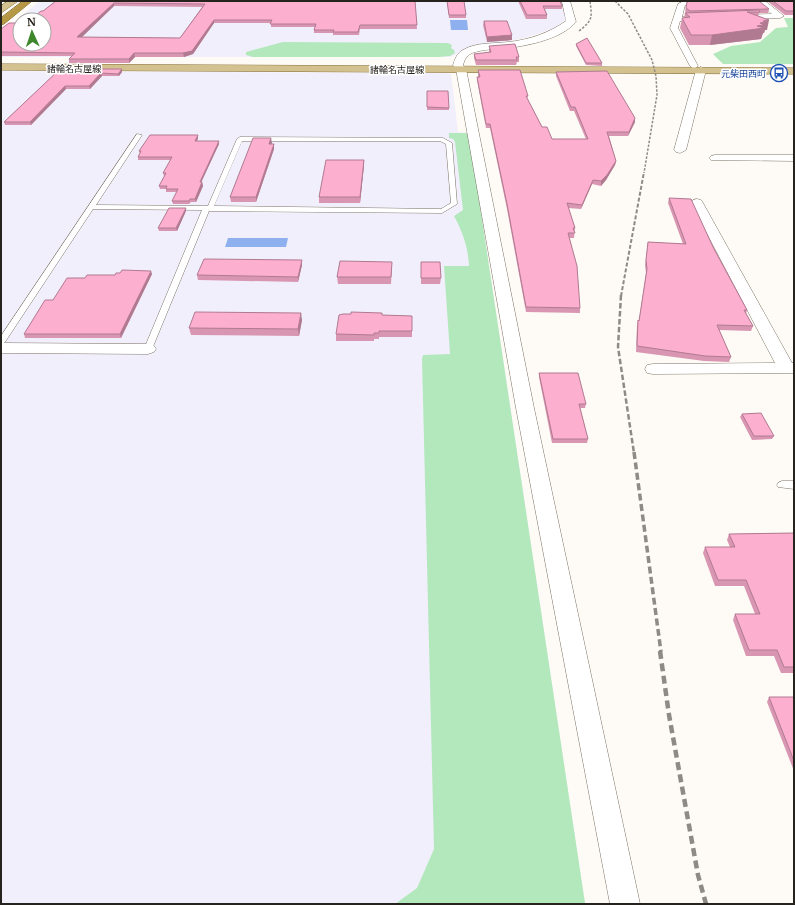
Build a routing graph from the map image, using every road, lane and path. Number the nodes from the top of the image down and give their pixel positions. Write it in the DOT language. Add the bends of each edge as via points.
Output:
graph roads {
  1 [pos="14,1"];
  2 [pos="18,1"];
  3 [pos="28,1"];
  4 [pos="32,1"];
  5 [pos="566,1"];
  6 [pos="691,1"];
  7 [pos="760,1"];
  8 [pos="755,8"];
  9 [pos="769,8"];
  10 [pos="1,10"];
  11 [pos="1,14"];
  12 [pos="677,19"];
  13 [pos="1,23"];
  14 [pos="1,63"];
  15 [pos="794,66"];
  16 [pos="1,67"];
  17 [pos="460,67"];
  18 [pos="697,68"];
  19 [pos="794,71"];
  20 [pos="139,136"];
  21 [pos="680,150"];
  22 [pos="716,158"];
  23 [pos="794,158"];
  24 [pos="697,203"];
  25 [pos="91,207"];
  26 [pos="208,209"];
  27 [pos="1,342"];
  28 [pos="1,348"];
  29 [pos="148,349"];
  30 [pos="790,368"];
  31 [pos="653,369"];
  32 [pos="782,485"];
  33 [pos="794,485"];
  34 [pos="625,904"];
  1 -- 10 [label="main road"];
  2 -- 11 [label="highway"];
  3 -- 13 [label="highway"];
  4 -- 13 [label="main road"];
  5 -- 17 [label="street" via="571,22 560,31 512,44 468,51 460,57"];
  6 -- 12 [label="street" via="682,4"];
  7 -- 9 [label="street"];
  8 -- 9 [label="street"];
  9 -- 12 [label="street" via="780,16"];
  12 -- 18 [label="street" via="674,28"];
  14 -- 17 [label="main road, 諸輪名古屋線"];
  15 -- 18 [label="main road, 諸輪名古屋線"];
  16 -- 17 [label="main road, 諸輪名古屋線"];
  17 -- 18 [label="main road, 諸輪名古屋線"];
  17 -- 34 [label="street" via="525,408"];
  18 -- 19 [label="main road, 諸輪名古屋線"];
  18 -- 21 [label="street"];
  20 -- 25 [label="lane"];
  22 -- 23 [label="street"];
  24 -- 30 [label="street"];
  25 -- 26 [label="lane"];
  25 -- 27 [label="lane"];
  26 -- 26 [label="lane" via="442,211 454,204 448,143 441,139 240,140"];
  26 -- 29 [label="lane"];
  28 -- 29 [label="street"];
  30 -- 31 [label="street"];
  32 -- 33 [label="lane"];
}
